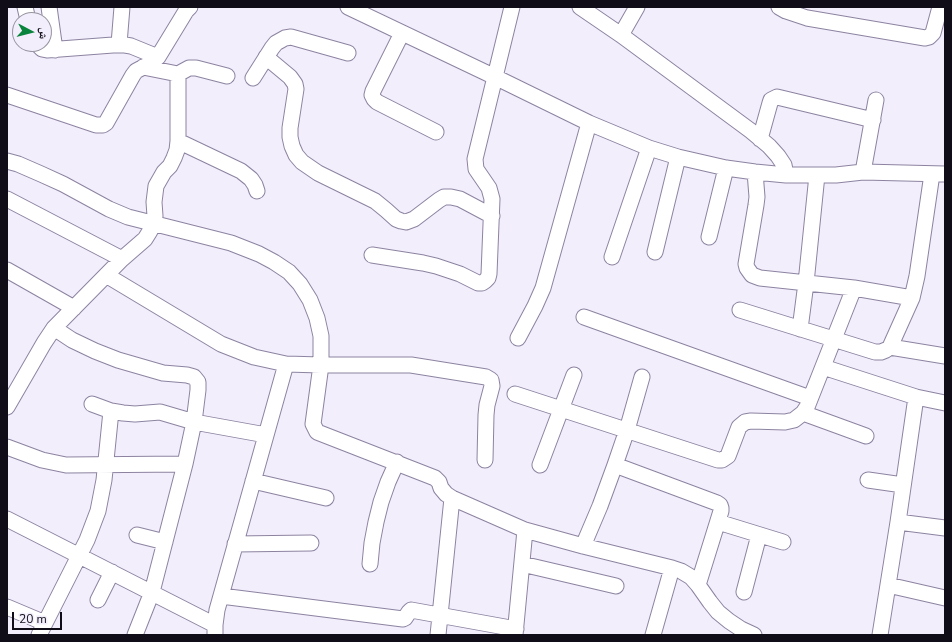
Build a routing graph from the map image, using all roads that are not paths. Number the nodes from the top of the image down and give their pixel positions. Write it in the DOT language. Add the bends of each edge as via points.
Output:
graph roads {
  1 [pos="48,7"];
  2 [pos="122,7"];
  3 [pos="190,7"];
  4 [pos="348,7"];
  5 [pos="512,7"];
  6 [pos="580,7"];
  7 [pos="637,7"];
  8 [pos="779,7"];
  9 [pos="940,7"];
  10 [pos="795,10"];
  11 [pos="402,33"];
  12 [pos="621,36"];
  13 [pos="119,44"];
  14 [pos="55,50"];
  15 [pos="348,53"];
  16 [pos="158,57"];
  17 [pos="266,57"];
  18 [pos="143,67"];
  19 [pos="178,74"];
  20 [pos="227,76"];
  21 [pos="495,77"];
  22 [pos="253,78"];
  23 [pos="7,95"];
  24 [pos="876,100"];
  25 [pos="873,120"];
  26 [pos="589,123"];
  27 [pos="436,132"];
  28 [pos="760,139"];
  29 [pos="178,141"];
  30 [pos="649,148"];
  31 [pos="678,157"];
  32 [pos="7,161"];
  33 [pos="726,168"];
  34 [pos="755,172"];
  35 [pos="863,172"];
  36 [pos="938,174"];
  37 [pos="786,175"];
  38 [pos="817,175"];
  39 [pos="257,191"];
  40 [pos="7,199"];
  41 [pos="492,216"];
  42 [pos="154,223"];
  43 [pos="709,237"];
  44 [pos="655,252"];
  45 [pos="372,255"];
  46 [pos="612,257"];
  47 [pos="122,259"];
  48 [pos="7,270"];
  49 [pos="106,275"];
  50 [pos="806,283"];
  51 [pos="854,288"];
  52 [pos="912,298"];
  53 [pos="74,308"];
  54 [pos="740,310"];
  55 [pos="584,317"];
  56 [pos="54,328"];
  57 [pos="800,329"];
  58 [pos="518,338"];
  59 [pos="834,339"];
  60 [pos="890,347"];
  61 [pos="945,356"];
  62 [pos="286,364"];
  63 [pos="321,366"];
  64 [pos="823,367"];
  65 [pos="574,375"];
  66 [pos="642,377"];
  67 [pos="515,394"];
  68 [pos="916,397"];
  69 [pos="810,398"];
  70 [pos="945,403"];
  71 [pos="92,404"];
  72 [pos="7,406"];
  73 [pos="561,409"];
  74 [pos="110,411"];
  75 [pos="803,413"];
  76 [pos="194,422"];
  77 [pos="627,430"];
  78 [pos="266,435"];
  79 [pos="866,436"];
  80 [pos="7,447"];
  81 [pos="485,460"];
  82 [pos="397,462"];
  83 [pos="185,464"];
  84 [pos="105,465"];
  85 [pos="540,465"];
  86 [pos="615,465"];
  87 [pos="868,480"];
  88 [pos="253,481"];
  89 [pos="903,485"];
  90 [pos="326,498"];
  91 [pos="452,498"];
  92 [pos="7,518"];
  93 [pos="718,522"];
  94 [pos="898,522"];
  95 [pos="945,528"];
  96 [pos="525,530"];
  97 [pos="137,534"];
  98 [pos="759,535"];
  99 [pos="165,542"];
  100 [pos="783,542"];
  101 [pos="311,543"];
  102 [pos="235,544"];
  103 [pos="583,546"];
  104 [pos="80,556"];
  105 [pos="370,564"];
  106 [pos="522,564"];
  107 [pos="672,568"];
  108 [pos="112,572"];
  109 [pos="698,585"];
  110 [pos="888,585"];
  111 [pos="616,586"];
  112 [pos="152,592"];
  113 [pos="744,592"];
  114 [pos="220,596"];
  115 [pos="945,598"];
  116 [pos="98,600"];
  117 [pos="7,607"];
  118 [pos="440,616"];
  119 [pos="42,629"];
  120 [pos="215,630"];
  121 [pos="516,632"];
  122 [pos="745,633"];
  123 [pos="135,635"];
  124 [pos="438,635"];
  125 [pos="653,635"];
  126 [pos="880,635"];
  1 -- 14 [label="street"];
  2 -- 13 [label="street"];
  3 -- 16 [label="street"];
  4 -- 11 [label="street"];
  5 -- 21 [label="street"];
  6 -- 12 [label="street"];
  7 -- 12 [label="street"];
  8 -- 10 [label="street"];
  9 -- 10 [label="street" via="933,33 925,38 807,18"];
  11 -- 21 [label="street"];
  11 -- 27 [label="street" via="372,95 377,102"];
  12 -- 28 [label="street"];
  13 -- 14 [label="street"];
  13 -- 16 [label="street"];
  15 -- 17 [label="street" via="291,37 276,43"];
  16 -- 18 [label="street"];
  17 -- 22 [label="street"];
  17 -- 41 [label="street" via="295,84 290,137 296,155 302,162 318,173 376,201 401,221 414,220 444,197 460,199"];
  18 -- 19 [label="street"];
  18 -- 23 [label="street" via="133,75 106,123 99,126"];
  19 -- 20 [label="street" via="193,68"];
  19 -- 29 [label="street"];
  21 -- 26 [label="street"];
  21 -- 41 [label="street" via="475,159 476,169 491,193"];
  24 -- 25 [label="street"];
  25 -- 28 [label="street" via="777,97 771,100"];
  25 -- 35 [label="street"];
  26 -- 30 [label="street"];
  26 -- 58 [label="street" via="543,288"];
  28 -- 37 [label="street" via="778,156 784,165"];
  29 -- 39 [label="street" via="247,174"];
  29 -- 42 [label="street" via="174,158 156,186"];
  30 -- 31 [label="street"];
  30 -- 46 [label="street"];
  31 -- 33 [label="street"];
  31 -- 44 [label="street"];
  32 -- 42 [label="street" via="63,184 109,209"];
  33 -- 34 [label="street"];
  33 -- 43 [label="street"];
  34 -- 37 [label="street"];
  34 -- 50 [label="street" via="757,197 746,260 747,268 752,275 760,278"];
  35 -- 36 [label="street"];
  35 -- 38 [label="street"];
  36 -- 52 [label="street"];
  37 -- 38 [label="street"];
  38 -- 50 [label="street"];
  40 -- 47 [label="street"];
  41 -- 45 [label="street" via="489,274 482,283 430,265"];
  42 -- 47 [label="street" via="145,239"];
  42 -- 63 [label="street" via="246,248 289,272 310,300 317,318 321,336"];
  47 -- 49 [label="street"];
  48 -- 53 [label="street"];
  49 -- 53 [label="street"];
  49 -- 62 [label="street" via="221,344 254,357"];
  50 -- 51 [label="street"];
  50 -- 57 [label="street"];
  51 -- 52 [label="street"];
  51 -- 59 [label="street"];
  52 -- 60 [label="street"];
  53 -- 56 [label="street"];
  54 -- 57 [label="street"];
  55 -- 69 [label="street"];
  56 -- 72 [label="street"];
  56 -- 76 [label="street" via="72,340 118,360 162,373 194,376 198,382 198,390"];
  57 -- 59 [label="street"];
  59 -- 60 [label="street" via="875,352"];
  59 -- 64 [label="street"];
  60 -- 61 [label="street"];
  62 -- 63 [label="street"];
  62 -- 78 [label="street"];
  63 -- 81 [label="street" via="412,365 486,377 491,380 492,386 486,415"];
  63 -- 82 [label="street" via="313,420 317,432"];
  64 -- 68 [label="street"];
  64 -- 69 [label="street"];
  65 -- 73 [label="street"];
  66 -- 77 [label="street"];
  67 -- 73 [label="street"];
  68 -- 70 [label="street"];
  68 -- 89 [label="street"];
  69 -- 75 [label="street"];
  71 -- 74 [label="street"];
  73 -- 77 [label="street"];
  73 -- 85 [label="street"];
  74 -- 76 [label="street" via="160,412"];
  74 -- 84 [label="street"];
  75 -- 77 [label="street" via="794,420 785,422 745,422 739,428 728,456 722,460"];
  75 -- 79 [label="street"];
  76 -- 78 [label="street"];
  76 -- 83 [label="street"];
  77 -- 86 [label="street"];
  78 -- 88 [label="street"];
  80 -- 84 [label="street" via="54,463"];
  82 -- 91 [label="street" via="435,478"];
  82 -- 105 [label="street" via="381,502"];
  83 -- 84 [label="street"];
  83 -- 99 [label="street"];
  84 -- 104 [label="street" via="98,511"];
  86 -- 93 [label="street" via="717,503 721,508"];
  86 -- 103 [label="street"];
  87 -- 89 [label="street"];
  88 -- 90 [label="street"];
  88 -- 102 [label="street"];
  89 -- 94 [label="street"];
  91 -- 96 [label="street"];
  91 -- 118 [label="street"];
  92 -- 104 [label="street"];
  93 -- 98 [label="street"];
  93 -- 109 [label="street"];
  94 -- 95 [label="street"];
  94 -- 110 [label="street"];
  96 -- 103 [label="street"];
  96 -- 106 [label="street"];
  97 -- 99 [label="street"];
  98 -- 100 [label="street"];
  98 -- 113 [label="street"];
  99 -- 112 [label="street"];
  101 -- 102 [label="street"];
  102 -- 114 [label="street"];
  103 -- 107 [label="street"];
  104 -- 108 [label="street"];
  104 -- 119 [label="street"];
  106 -- 111 [label="street"];
  106 -- 121 [label="street"];
  107 -- 109 [label="street" via="681,571"];
  107 -- 125 [label="street"];
  108 -- 112 [label="street"];
  108 -- 116 [label="street"];
  109 -- 122 [label="street" via="718,612"];
  110 -- 115 [label="street"];
  110 -- 126 [label="street"];
  112 -- 120 [label="street"];
  112 -- 123 [label="street"];
  114 -- 118 [label="street" via="403,619 411,610"];
  114 -- 120 [label="street"];
  117 -- 119 [label="street"];
  118 -- 121 [label="street"];
  118 -- 124 [label="street"];
}
